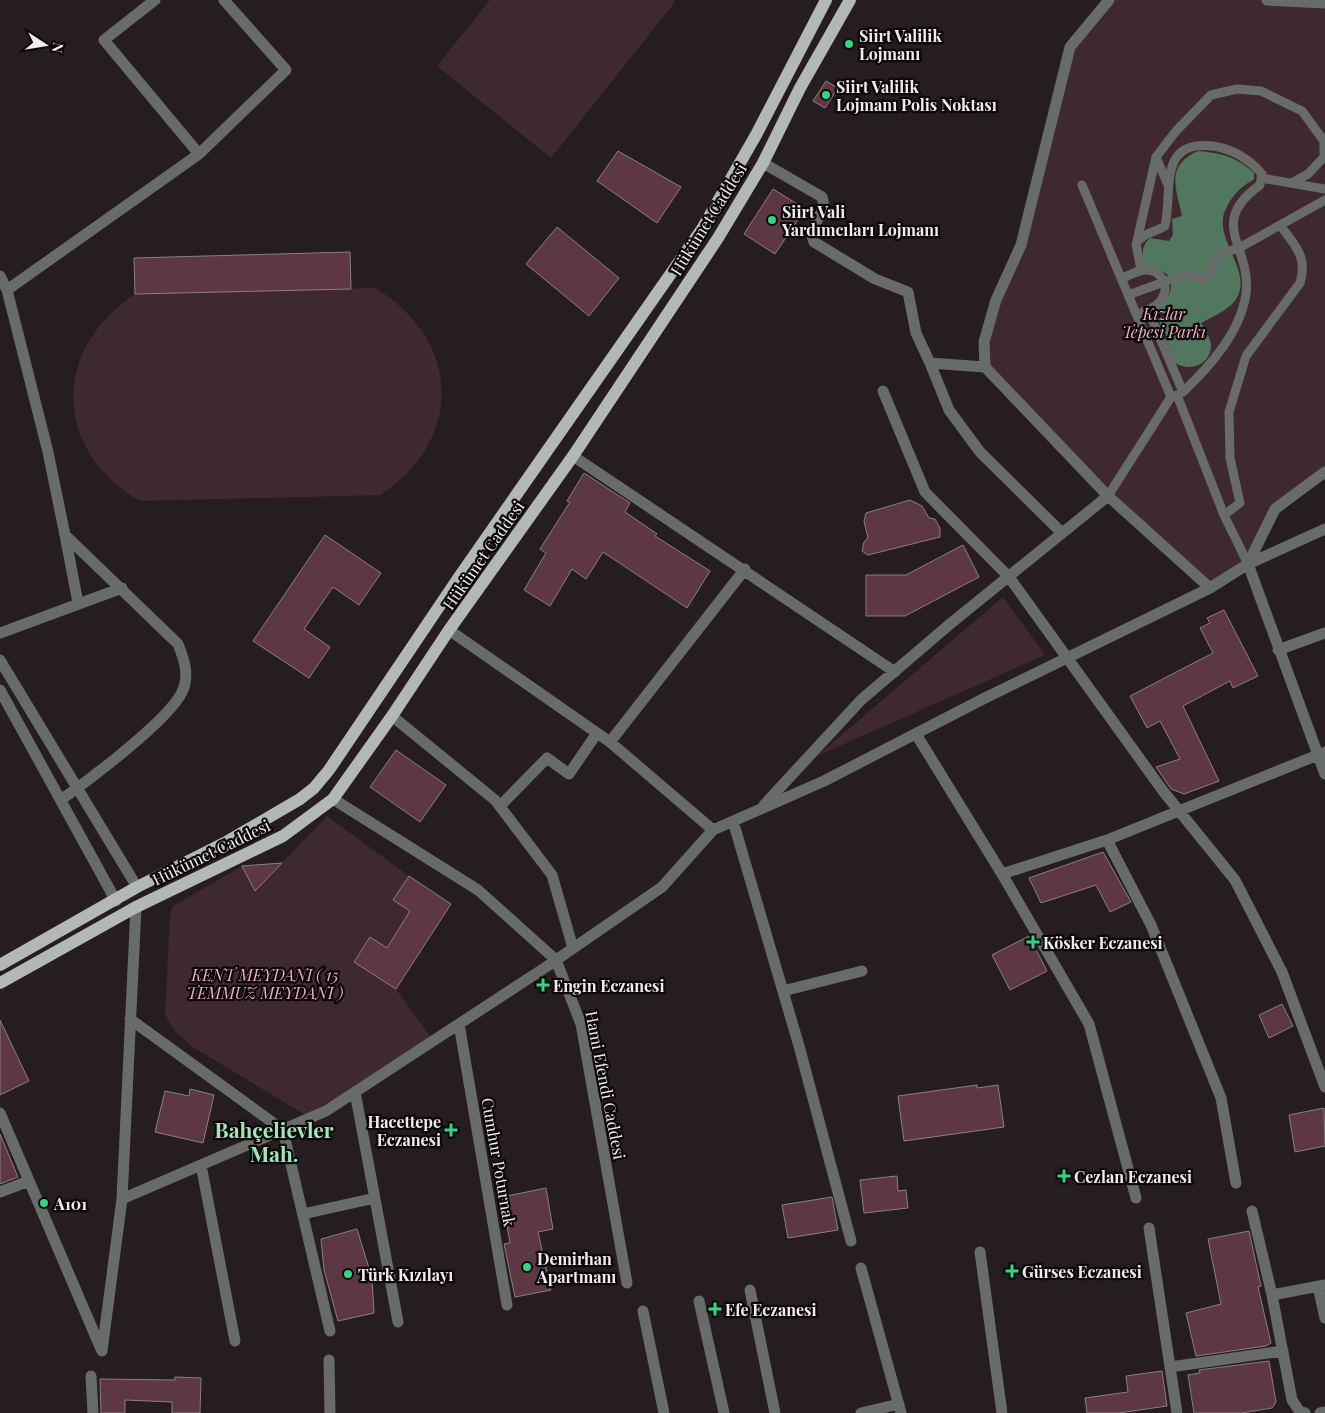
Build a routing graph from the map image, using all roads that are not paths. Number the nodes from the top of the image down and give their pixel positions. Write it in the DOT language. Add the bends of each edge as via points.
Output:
graph roads {
  1 [pos="154,0"];
  2 [pos="224,0"];
  3 [pos="826,0"];
  4 [pos="850,0"];
  5 [pos="1109,0"];
  6 [pos="1267,0"];
  7 [pos="1325,3"];
  8 [pos="199,154"];
  9 [pos="1156,157"];
  10 [pos="763,162"];
  11 [pos="1261,178"];
  12 [pos="1292,183"];
  13 [pos="1082,185"];
  14 [pos="1168,185"];
  15 [pos="1325,189"];
  16 [pos="1325,200"];
  17 [pos="1280,225"];
  18 [pos="1136,244"];
  19 [pos="1239,248"];
  20 [pos="1141,270"];
  21 [pos="0,276"];
  22 [pos="1122,279"];
  23 [pos="1164,282"];
  24 [pos="7,290"];
  25 [pos="1128,295"];
  26 [pos="1148,310"];
  27 [pos="1137,315"];
  28 [pos="930,363"];
  29 [pos="985,368"];
  30 [pos="884,391"];
  31 [pos="1177,395"];
  32 [pos="573,456"];
  33 [pos="1325,472"];
  34 [pos="1108,496"];
  35 [pos="1224,515"];
  36 [pos="1325,530"];
  37 [pos="1062,533"];
  38 [pos="65,535"];
  39 [pos="1248,564"];
  40 [pos="745,570"];
  41 [pos="1009,577"];
  42 [pos="122,588"];
  43 [pos="1210,588"];
  44 [pos="78,603"];
  45 [pos="449,630"];
  46 [pos="0,633"];
  47 [pos="1325,633"];
  48 [pos="1278,650"];
  49 [pos="1067,658"];
  50 [pos="0,660"];
  51 [pos="895,672"];
  52 [pos="0,690"];
  53 [pos="392,716"];
  54 [pos="597,733"];
  55 [pos="916,734"];
  56 [pos="610,742"];
  57 [pos="1322,753"];
  58 [pos="1325,774"];
  59 [pos="76,789"];
  60 [pos="62,799"];
  61 [pos="333,799"];
  62 [pos="500,806"];
  63 [pos="759,810"];
  64 [pos="1179,810"];
  65 [pos="733,821"];
  66 [pos="714,830"];
  67 [pos="1107,840"];
  68 [pos="1002,874"];
  69 [pos="137,888"];
  70 [pos="116,901"];
  71 [pos="136,906"];
  72 [pos="573,948"];
  73 [pos="556,960"];
  74 [pos="0,965"];
  75 [pos="862,972"];
  76 [pos="0,982"];
  77 [pos="783,991"];
  78 [pos="130,1018"];
  79 [pos="459,1024"];
  80 [pos="1325,1087"];
  81 [pos="356,1092"];
  82 [pos="0,1113"];
  83 [pos="284,1130"];
  84 [pos="201,1165"];
  85 [pos="29,1181"];
  86 [pos="1236,1183"];
  87 [pos="0,1192"];
  88 [pos="375,1198"];
  89 [pos="1136,1198"];
  90 [pos="122,1199"];
  91 [pos="1252,1211"];
  92 [pos="303,1214"];
  93 [pos="1149,1228"];
  94 [pos="851,1241"];
  95 [pos="980,1252"];
  96 [pos="861,1268"];
  97 [pos="627,1283"];
  98 [pos="1322,1285"];
  99 [pos="750,1290"];
  100 [pos="1272,1295"];
  101 [pos="699,1301"];
  102 [pos="507,1305"];
  103 [pos="643,1311"];
  104 [pos="1325,1318"];
  105 [pos="398,1322"];
  106 [pos="330,1331"];
  107 [pos="235,1340"];
  108 [pos="1283,1351"];
  109 [pos="329,1360"];
  110 [pos="1170,1368"];
  111 [pos="91,1376"];
  112 [pos="900,1409"];
  113 [pos="1325,1412"];
  114 [pos="93,1413"];
  115 [pos="330,1413"];
  116 [pos="664,1413"];
  117 [pos="724,1413"];
  118 [pos="775,1413"];
  119 [pos="861,1413"];
  120 [pos="1002,1413"];
  121 [pos="1177,1413"];
  122 [pos="1305,1413"];
  123 [pos="1320,1413"];
  1 -- 8 [label="street" via="104,40"];
  2 -- 8 [label="street" via="286,70"];
  3 -- 69 [label="main road" via="756,136 702,229 459,577 329,770 300,799 228,842"];
  4 -- 10 [label="main road, Hükümet Caddesi"];
  5 -- 29 [label="street" via="1070,48 1021,245 996,300 984,342"];
  6 -- 7 [label="street"];
  8 -- 24 [label="street"];
  9 -- 12 [label="street" via="1211,95 1237,89 1260,91 1302,110 1324,141 1324,157 1308,174"];
  9 -- 14 [label="street"];
  9 -- 18 [label="street"];
  10 -- 28 [label="street" via="822,197 824,206 811,233 814,242 875,279 908,292 916,333"];
  10 -- 32 [label="main road, Hükümet Caddesi" via="718,238"];
  11 -- 12 [label="street"];
  11 -- 14 [label="street" via="1262,174 1254,164 1236,152 1194,145 1182,149 1174,162"];
  11 -- 19 [label="street" via="1260,185 1246,194 1235,210 1232,223"];
  12 -- 15 [label="street"];
  13 -- 22 [label="street"];
  14 -- 18 [label="street" via="1165,226 1146,233"];
  16 -- 17 [label="street"];
  17 -- 19 [label="street"];
  17 -- 35 [label="street" via="1300,252 1304,268 1300,283 1246,356 1229,412 1230,458 1240,503"];
  18 -- 20 [label="street"];
  19 -- 23 [label="street" via="1219,254 1212,273 1206,277 1186,274"];
  19 -- 31 [label="street" via="1246,275 1246,295 1239,316 1211,365"];
  20 -- 22 [label="street"];
  20 -- 23 [label="street" via="1154,271"];
  21 -- 24 [label="street"];
  22 -- 25 [label="street"];
  23 -- 25 [label="street"];
  23 -- 26 [label="street" via="1164,296"];
  24 -- 38 [label="street" via="48,452"];
  25 -- 27 [label="street"];
  26 -- 27 [label="street"];
  26 -- 31 [label="street"];
  27 -- 31 [label="street"];
  28 -- 29 [label="street"];
  28 -- 37 [label="street" via="949,410 980,452"];
  29 -- 34 [label="street"];
  30 -- 41 [label="street" via="925,492"];
  31 -- 34 [label="street"];
  31 -- 35 [label="street"];
  32 -- 40 [label="street"];
  32 -- 45 [label="main road, Hükümet Caddesi"];
  33 -- 39 [label="street" via="1275,509"];
  34 -- 37 [label="street"];
  34 -- 43 [label="street"];
  35 -- 39 [label="street"];
  36 -- 39 [label="street"];
  37 -- 41 [label="street"];
  38 -- 42 [label="street"];
  38 -- 44 [label="street"];
  39 -- 43 [label="street"];
  39 -- 48 [label="street"];
  40 -- 51 [label="street"];
  40 -- 56 [label="street"];
  41 -- 49 [label="street"];
  41 -- 51 [label="street"];
  42 -- 44 [label="street"];
  42 -- 59 [label="street" via="178,644 186,666 183,691 164,716"];
  43 -- 49 [label="street"];
  44 -- 46 [label="street"];
  45 -- 53 [label="main road, Hükümet Caddesi"];
  45 -- 54 [label="street"];
  47 -- 48 [label="street"];
  48 -- 57 [label="street"];
  49 -- 55 [label="street"];
  49 -- 64 [label="street"];
  50 -- 59 [label="street"];
  51 -- 63 [label="street" via="861,700"];
  52 -- 60 [label="street"];
  53 -- 61 [label="main road, Hükümet Caddesi"];
  53 -- 62 [label="street"];
  54 -- 56 [label="street"];
  54 -- 62 [label="street" via="569,774 547,758"];
  55 -- 63 [label="street"];
  55 -- 68 [label="street"];
  56 -- 66 [label="street"];
  57 -- 58 [label="street"];
  57 -- 64 [label="street"];
  59 -- 60 [label="street"];
  59 -- 69 [label="street"];
  60 -- 70 [label="street"];
  61 -- 71 [label="main road, Hükümet Caddesi" via="283,836"];
  61 -- 73 [label="street, Hami Efendi Caddesi" via="478,890"];
  62 -- 72 [label="street" via="552,875"];
  63 -- 65 [label="street"];
  64 -- 67 [label="street"];
  64 -- 80 [label="street" via="1239,888 1282,972"];
  65 -- 66 [label="street"];
  65 -- 77 [label="street"];
  66 -- 72 [label="street" via="662,887"];
  67 -- 68 [label="street"];
  67 -- 86 [label="street" via="1151,925 1221,1098"];
  68 -- 89 [label="street" via="1089,1024"];
  69 -- 70 [label="main road"];
  70 -- 74 [label="main road"];
  71 -- 76 [label="main road, Hükümet Caddesi"];
  71 -- 78 [label="street"];
  72 -- 73 [label="street"];
  73 -- 79 [label="street"];
  73 -- 97 [label="street, Hami Efendi Caddesi" via="581,1024"];
  75 -- 77 [label="street"];
  77 -- 94 [label="street"];
  78 -- 83 [label="street"];
  78 -- 90 [label="street"];
  79 -- 81 [label="street"];
  79 -- 102 [label="street, Cumhur Poturnak"];
  81 -- 83 [label="street" via="326,1111"];
  81 -- 88 [label="street"];
  82 -- 85 [label="street"];
  83 -- 84 [label="street"];
  83 -- 92 [label="street"];
  84 -- 90 [label="street"];
  84 -- 107 [label="street"];
  85 -- 87 [label="street"];
  85 -- 90 [label="street" via="102,1351"];
  88 -- 92 [label="street"];
  88 -- 105 [label="street"];
  91 -- 100 [label="street"];
  92 -- 106 [label="street"];
  93 -- 110 [label="street"];
  95 -- 120 [label="street"];
  96 -- 112 [label="street"];
  98 -- 100 [label="street"];
  98 -- 104 [label="street"];
  99 -- 118 [label="street"];
  100 -- 108 [label="street"];
  101 -- 117 [label="street"];
  103 -- 116 [label="street"];
  108 -- 110 [label="street"];
  108 -- 122 [label="street" via="1292,1400 1300,1412"];
  109 -- 115 [label="street"];
  110 -- 121 [label="street"];
  111 -- 114 [label="street"];
  112 -- 119 [label="street"];
  113 -- 123 [label="street"];
}
